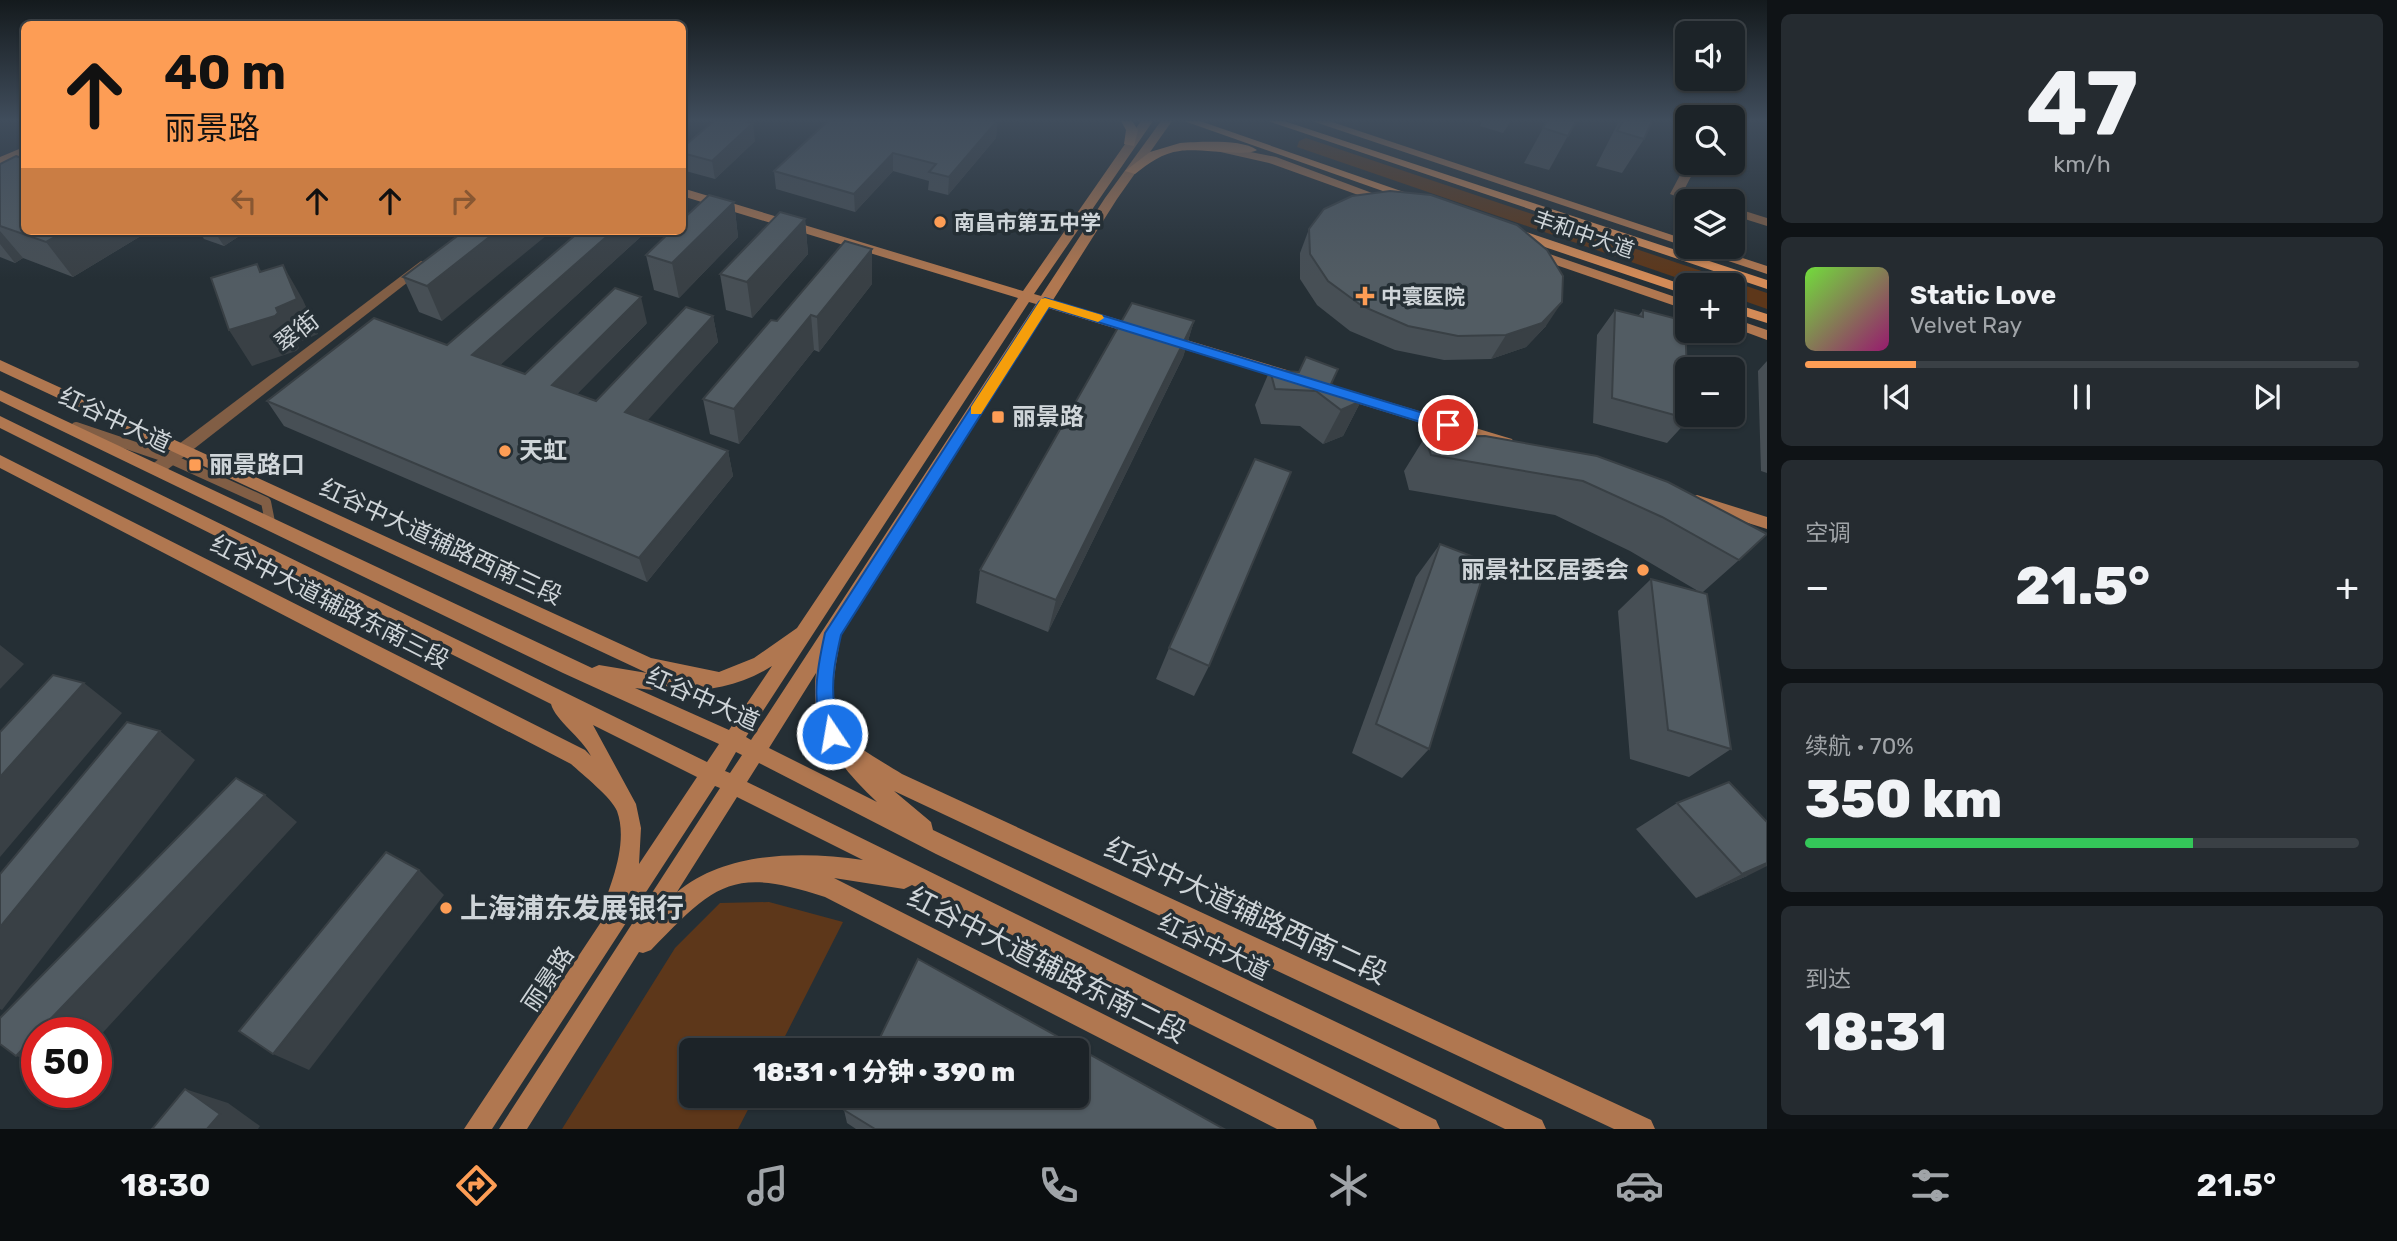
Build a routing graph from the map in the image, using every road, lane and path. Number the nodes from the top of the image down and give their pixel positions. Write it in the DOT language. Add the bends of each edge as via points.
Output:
graph roads {
  1 [pos="1110,174"];
  2 [pos="1129,174"];
  3 [pos="1316,174"];
  4 [pos="1338,174"];
  5 [pos="1432,174"];
  6 [pos="1476,174"];
  7 [pos="686,193"];
  8 [pos="1426,208"];
  9 [pos="1745,215"];
  10 [pos="1767,222"];
  11 [pos="1503,235"];
  12 [pos="1675,240"];
  13 [pos="432,256"];
  14 [pos="1734,259"];
  15 [pos="1767,270"];
  16 [pos="1767,285"];
  17 [pos="1675,287"];
  18 [pos="1026,296"];
  19 [pos="1675,301"];
  20 [pos="1045,302"];
  21 [pos="1745,311"];
  22 [pos="1767,319"];
  23 [pos="1745,326"];
  24 [pos="1767,334"];
  25 [pos="0,365"];
  26 [pos="0,394"];
  27 [pos="0,421"];
  28 [pos="1527,449"];
  29 [pos="170,459"];
  30 [pos="0,461"];
  31 [pos="1685,498"];
  32 [pos="1767,523"];
  33 [pos="812,624"];
  34 [pos="833,633"];
  35 [pos="570,667"];
  36 [pos="713,681"];
  37 [pos="547,693"];
  38 [pos="832,734"];
  39 [pos="734,742"];
  40 [pos="757,752"];
  41 [pos="712,775"];
  42 [pos="735,786"];
  43 [pos="626,804"];
  44 [pos="944,847"];
  45 [pos="758,869"];
  46 [pos="938,887"];
  47 [pos="586,967"];
  48 [pos="608,981"];
  49 [pos="477,1129"];
  50 [pos="512,1129"];
  51 [pos="1304,1129"];
  52 [pos="1427,1129"];
  53 [pos="1534,1129"];
  54 [pos="1642,1129"];
  1 -- 18 [label="street, 丽景路"];
  2 -- 20 [label="street, 丽景路"];
  3 -- 8 [label="street"];
  4 -- 8 [label="main road"];
  5 -- 16 [label="main road, 丰和中大道"];
  6 -- 12 [label="street"];
  7 -- 18 [label="street"];
  9 -- 10 [label="street"];
  11 -- 17 [label="main road, 丰和中大道"];
  11 -- 19 [label="street"];
  13 -- 29 [label="street, 翠街"];
  14 -- 15 [label="street"];
  18 -- 20 [label="street"];
  18 -- 33 [label="street, 丽景路"];
  20 -- 28 [label="street"];
  20 -- 34 [label="street, 丽景路"];
  21 -- 22 [label="main road"];
  23 -- 24 [label="street"];
  25 -- 29 [label="street, 红谷中大道辅路西南三段"];
  26 -- 29 [label="street, 红谷中大道" via="56,421"];
  27 -- 37 [label="street, 红谷中大道"];
  29 -- 35 [label="street, 红谷中大道" via="270,522"];
  29 -- 36 [label="street, 红谷中大道辅路西南三段" via="648,665"];
  30 -- 43 [label="street, 红谷中大道辅路东南三段" via="578,757"];
  31 -- 32 [label="street"];
  33 -- 36 [label="street" via="772,657 735,676"];
  33 -- 39 [label="street, 丽景路"];
  34 -- 38 [label="street" via="824,673"];
  34 -- 40 [label="street, 丽景路"];
  35 -- 36 [label="street" via="622,678"];
  35 -- 39 [label="street, 红谷中大道"];
  37 -- 41 [label="street, 红谷中大道"];
  37 -- 43 [label="street" via="591,736"];
  38 -- 44 [label="street" via="878,790"];
  38 -- 54 [label="street, 红谷中大道辅路西南二段" via="895,781"];
  39 -- 40 [label="street, 红谷中大道"];
  39 -- 41 [label="street, 丽景路"];
  40 -- 42 [label="street, 丽景路"];
  40 -- 44 [label="street, 红谷中大道"];
  41 -- 42 [label="street, 红谷中大道"];
  41 -- 47 [label="street, 丽景路"];
  42 -- 46 [label="street, 红谷中大道"];
  42 -- 48 [label="street, 丽景路"];
  43 -- 47 [label="street" via="628,869"];
  44 -- 53 [label="street, 红谷中大道"];
  45 -- 46 [label="street" via="874,870"];
  45 -- 48 [label="street" via="695,891"];
  45 -- 51 [label="street, 红谷中大道辅路东南二段" via="829,887"];
  46 -- 52 [label="street, 红谷中大道"];
  47 -- 49 [label="street, 丽景路"];
  48 -- 50 [label="street, 丽景路"];
}
